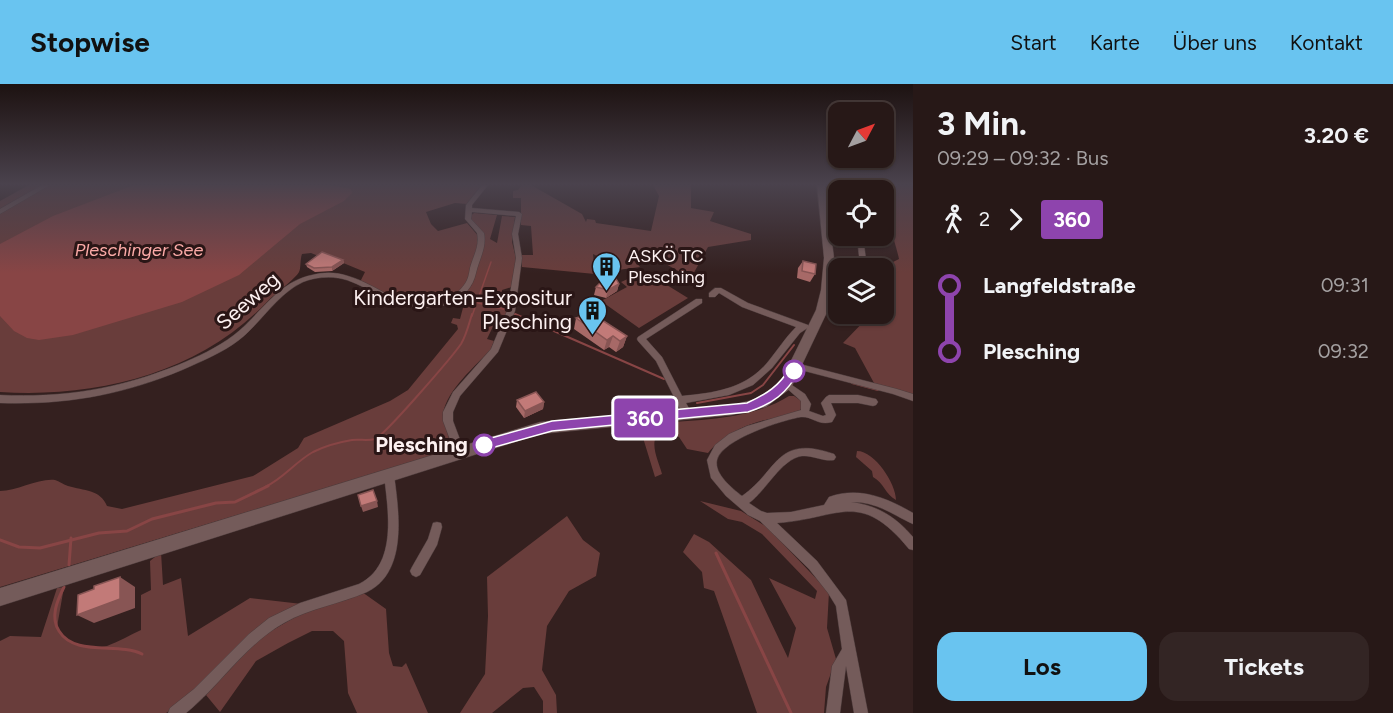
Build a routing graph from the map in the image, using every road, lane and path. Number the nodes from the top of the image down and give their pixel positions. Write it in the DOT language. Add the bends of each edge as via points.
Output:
graph roads {
  1 [pos="469,214"];
  2 [pos="519,214"];
  3 [pos="824,214"];
  4 [pos="829,258"];
  5 [pos="828,271"];
  6 [pos="712,295"];
  7 [pos="699,301"];
  8 [pos="807,328"];
  9 [pos="796,366"];
  10 [pos="786,384"];
  11 [pos="913,398"];
  12 [pos="0,399"];
  13 [pos="873,402"];
  14 [pos="684,407"];
  15 [pos="804,413"];
  16 [pos="460,453"];
  17 [pos="831,457"];
  18 [pos="389,475"];
  19 [pos="741,502"];
  20 [pos="827,510"];
  21 [pos="764,518"];
  22 [pos="913,519"];
  23 [pos="437,527"];
  24 [pos="911,542"];
  25 [pos="416,572"];
  26 [pos="0,597"];
  27 [pos="849,650"];
  28 [pos="175,713"];
  29 [pos="832,713"];
  30 [pos="861,713"];
  1 -- 12 [label="street, Seeweg" via="468,219 480,231 482,242 467,287 444,302 411,305 348,278 307,278 290,286 232,341 158,377 83,398"];
  2 -- 16 [label="street" via="515,234 519,258 512,311 500,342 450,403 448,421"];
  3 -- 4 [label="main road"];
  5 -- 8 [label="main road" via="826,296"];
  6 -- 8 [label="street" via="718,290"];
  7 -- 14 [label="street" via="641,339 659,359"];
  8 -- 9 [label="main road"];
  8 -- 14 [label="street" via="741,389"];
  9 -- 10 [label="main road"];
  9 -- 11 [label="street"];
  10 -- 14 [label="main road" via="771,398 748,407"];
  10 -- 15 [label="street" via="807,403"];
  13 -- 15 [label="street" via="829,399 826,403 831,416 823,420"];
  14 -- 16 [label="main road" via="552,426"];
  15 -- 19 [label="street" via="753,428 718,446 713,460 716,477"];
  16 -- 18 [label="main road"];
  17 -- 19 [label="street" via="817,451 787,459 776,465 752,496"];
  18 -- 26 [label="main road"];
  18 -- 28 [label="street" via="393,526 384,570 371,584 274,622 196,698"];
  19 -- 21 [label="street"];
  20 -- 21 [label="street" via="788,518"];
  20 -- 22 [label="street" via="833,500 863,497 882,501"];
  20 -- 24 [label="street" via="870,510 892,522"];
  21 -- 27 [label="street" via="813,565 842,604"];
  23 -- 25 [label="street"];
  27 -- 29 [label="street" via="838,666"];
  27 -- 30 [label="street"];
}
